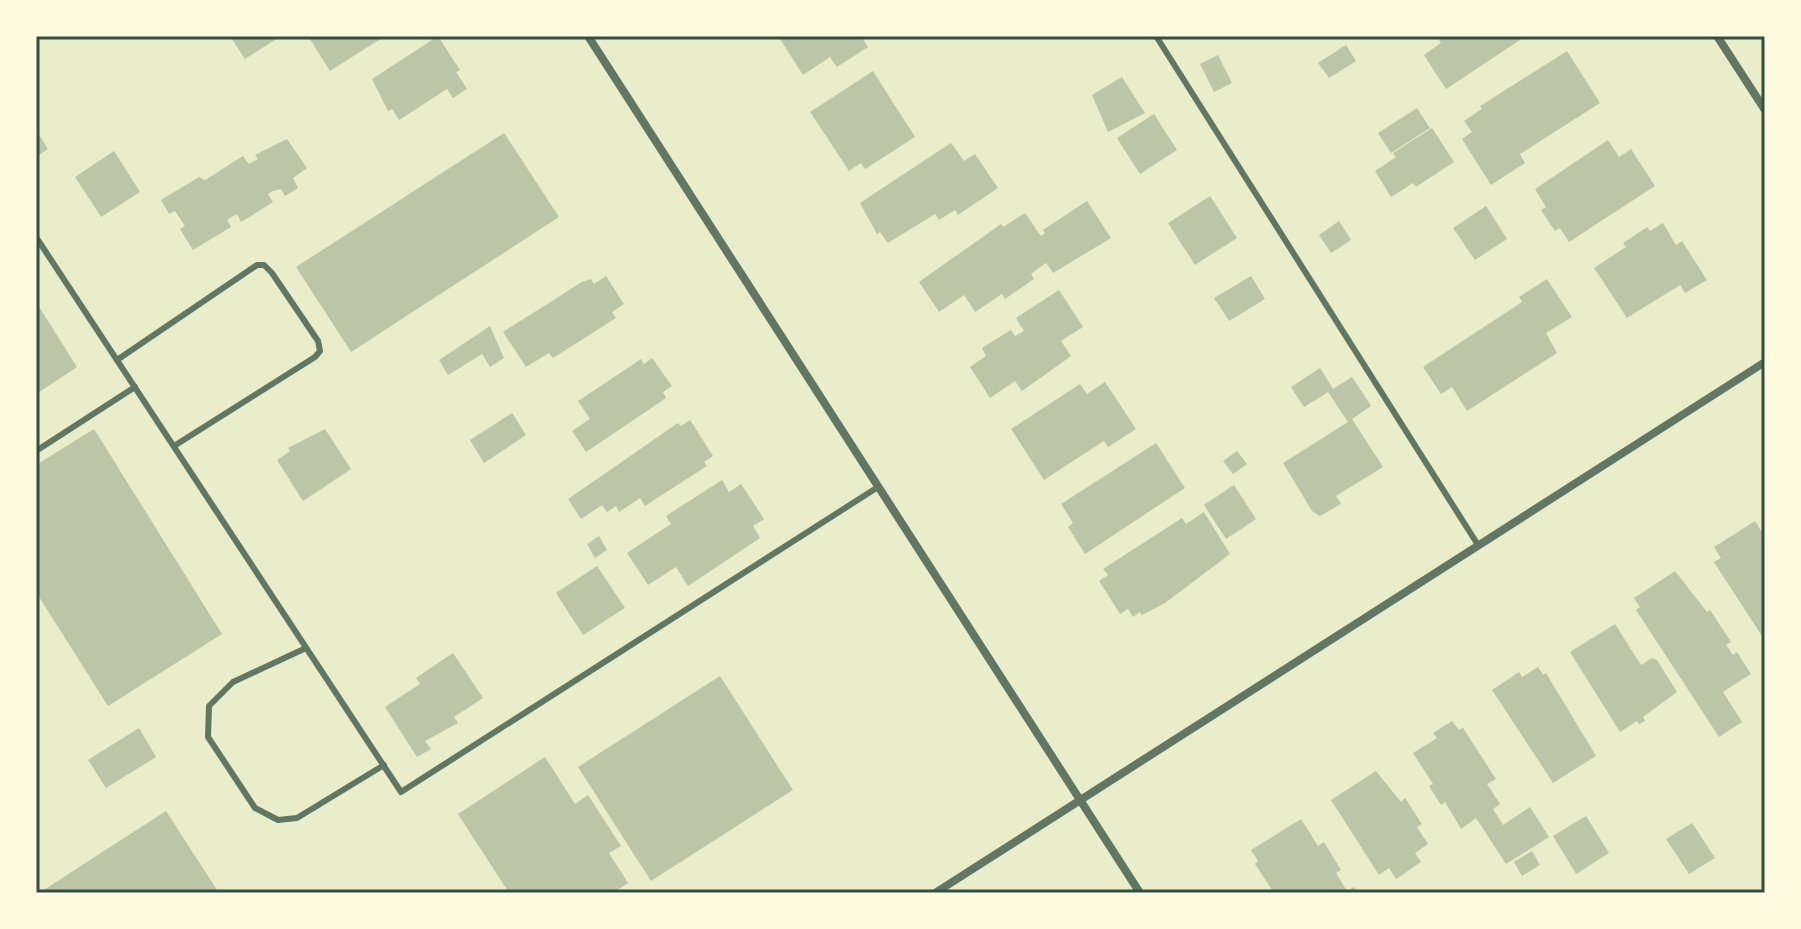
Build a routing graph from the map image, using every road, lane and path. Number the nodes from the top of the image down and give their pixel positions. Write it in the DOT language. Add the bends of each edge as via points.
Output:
graph roads {
  1 [pos="588,36"];
  2 [pos="1156,36"];
  3 [pos="1717,36"];
  4 [pos="1765,110"];
  5 [pos="36,237"];
  6 [pos="117,360"];
  7 [pos="1765,362"];
  8 [pos="135,387"];
  9 [pos="174,446"];
  10 [pos="36,451"];
  11 [pos="878,487"];
  12 [pos="1478,545"];
  13 [pos="306,648"];
  14 [pos="384,765"];
  15 [pos="1082,802"];
  16 [pos="935,893"];
  17 [pos="1140,893"];
  1 -- 11 [label="street"];
  2 -- 12 [label="lane"];
  3 -- 4 [label="street"];
  5 -- 6 [label="lane"];
  6 -- 8 [label="lane"];
  6 -- 9 [label="lane" via="257,265 272,273 318,341 315,357"];
  7 -- 12 [label="street"];
  8 -- 9 [label="lane"];
  8 -- 10 [label="lane"];
  9 -- 13 [label="lane"];
  11 -- 14 [label="lane" via="401,792"];
  11 -- 15 [label="street"];
  12 -- 15 [label="street"];
  13 -- 14 [label="lane"];
  13 -- 14 [label="lane" via="233,682 209,706 208,737 255,808 278,820 297,818"];
  15 -- 16 [label="street"];
  15 -- 17 [label="street"];
}
